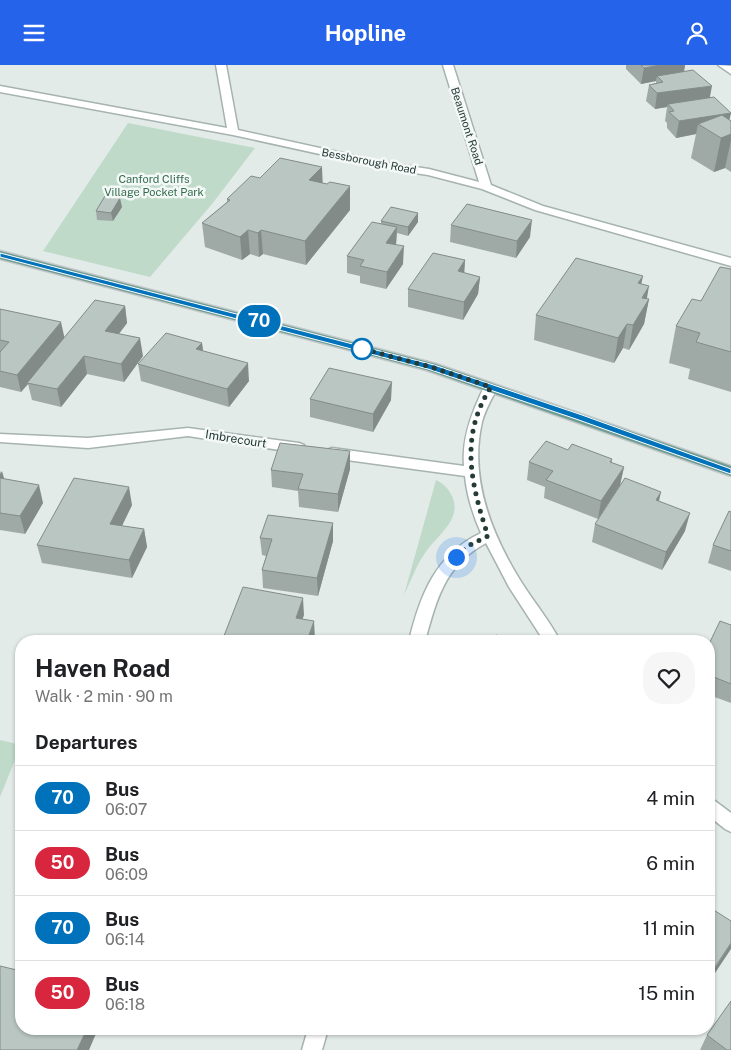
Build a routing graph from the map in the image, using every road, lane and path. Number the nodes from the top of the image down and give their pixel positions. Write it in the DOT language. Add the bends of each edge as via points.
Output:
graph roads {
  1 [pos="221,65"];
  2 [pos="448,65"];
  3 [pos="723,65"];
  4 [pos="731,71"];
  5 [pos="0,89"];
  6 [pos="233,132"];
  7 [pos="486,187"];
  8 [pos="0,255"];
  9 [pos="731,262"];
  10 [pos="491,387"];
  11 [pos="0,438"];
  12 [pos="470,471"];
  13 [pos="731,471"];
  14 [pos="488,536"];
  15 [pos="419,635"];
  16 [pos="548,635"];
  17 [pos="715,811"];
  18 [pos="731,824"];
  19 [pos="316,1035"];
  20 [pos="312,1050"];
  1 -- 6 [label="street"];
  2 -- 7 [label="street, Beaumont Road"];
  3 -- 4 [label="street"];
  5 -- 6 [label="street, Bessborough Road"];
  6 -- 7 [label="street, Bessborough Road" via="429,172"];
  7 -- 9 [label="street, Bessborough Road" via="539,208"];
  8 -- 10 [label="main road" via="422,365"];
  10 -- 12 [label="street" via="476,417"];
  10 -- 13 [label="main road"];
  11 -- 12 [label="street, Imbrecourt" via="88,443 188,432"];
  12 -- 14 [label="street"];
  14 -- 15 [label="street" via="466,547 446,567 434,587"];
  14 -- 16 [label="street"];
  17 -- 18 [label="street"];
  19 -- 20 [label="street"];
}
